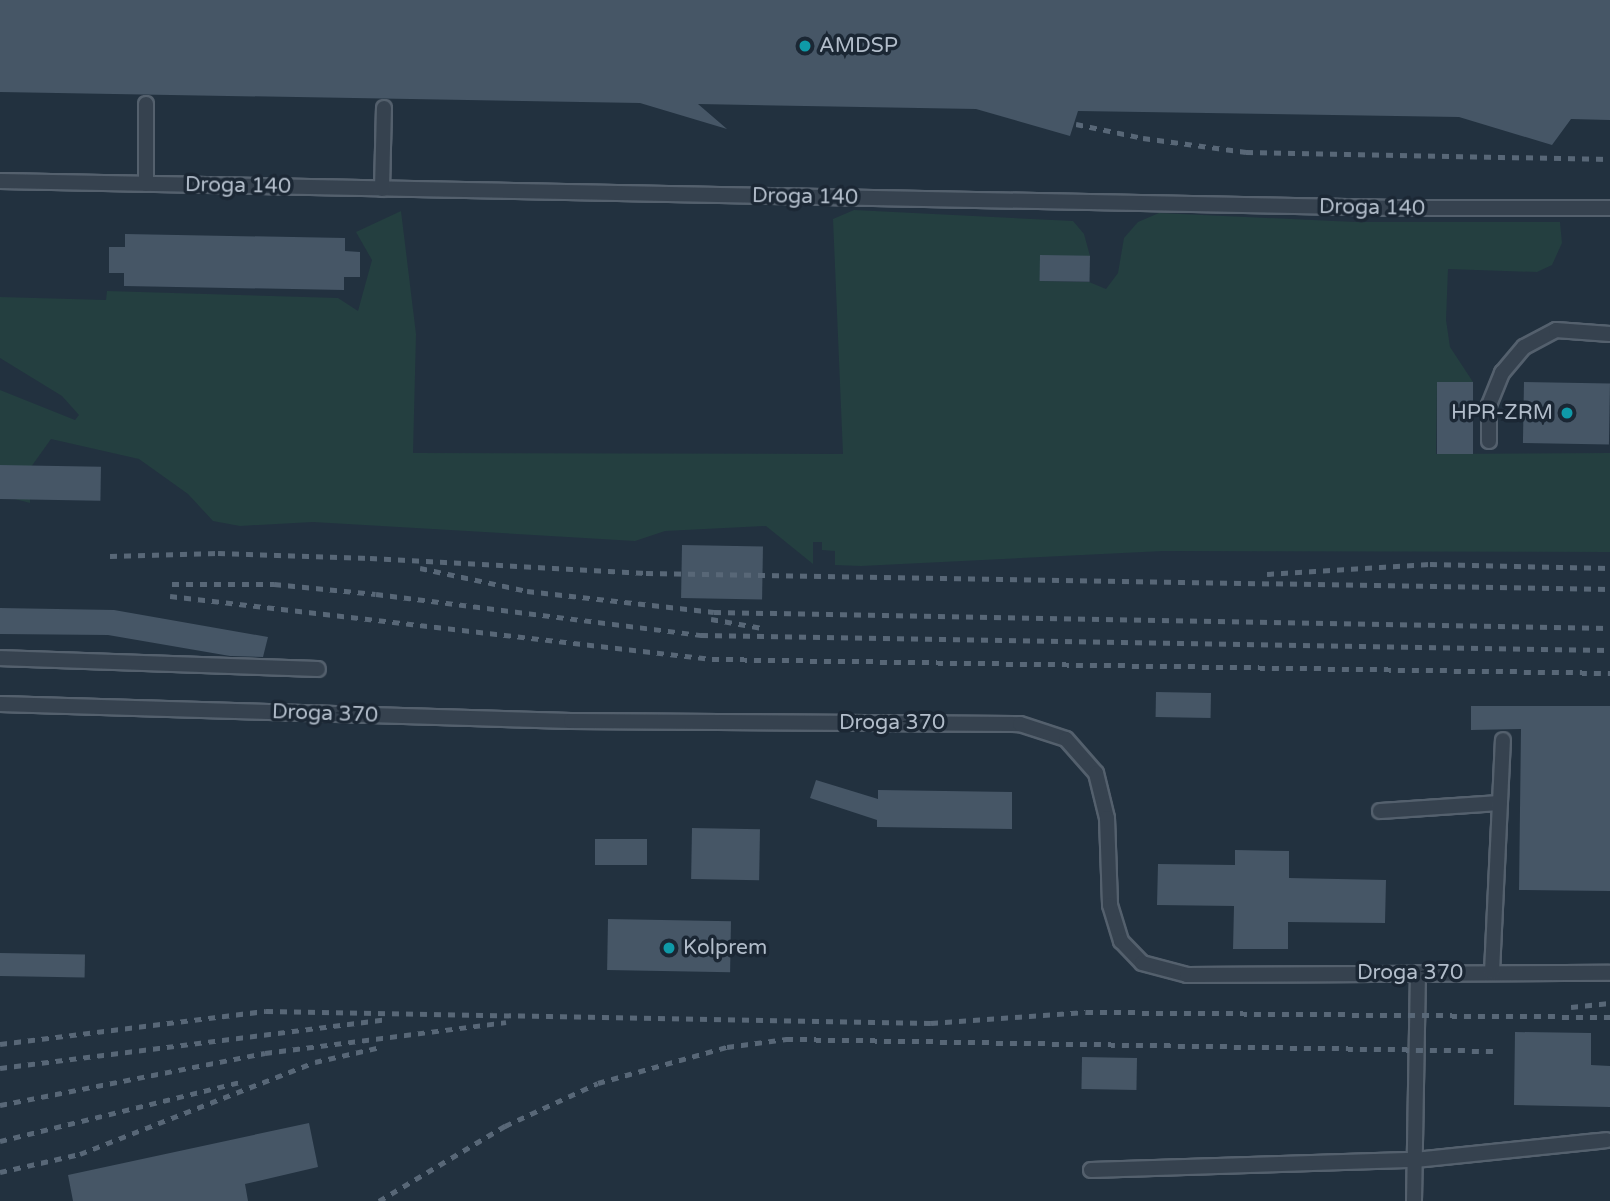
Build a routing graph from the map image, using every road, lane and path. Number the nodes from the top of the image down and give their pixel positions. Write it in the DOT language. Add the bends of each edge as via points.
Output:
graph roads {
  1 [pos="146,104"];
  2 [pos="384,108"];
  3 [pos="0,181"];
  4 [pos="146,184"];
  5 [pos="382,189"];
  6 [pos="1610,208"];
  7 [pos="1610,334"];
  8 [pos="1489,441"];
  9 [pos="0,658"];
  10 [pos="318,669"];
  11 [pos="0,705"];
  12 [pos="1503,740"];
  13 [pos="1500,803"];
  14 [pos="1380,811"];
  15 [pos="1492,972"];
  16 [pos="1418,973"];
  17 [pos="1610,973"];
  18 [pos="1607,1140"];
  19 [pos="1415,1160"];
  20 [pos="1091,1170"];
  21 [pos="1414,1201"];
  1 -- 4 [label="lane"];
  2 -- 5 [label="lane"];
  3 -- 4 [label="lane, Droga 140"];
  4 -- 5 [label="lane, Droga 140"];
  5 -- 6 [label="lane, Droga 140"];
  7 -- 8 [label="lane" via="1556,330 1524,347 1502,373 1489,405"];
  9 -- 10 [label="lane"];
  11 -- 16 [label="lane, Droga 370" via="571,721 1020,724 1066,739 1096,773 1107,818 1110,905 1121,941 1142,963 1187,975"];
  12 -- 13 [label="lane"];
  13 -- 14 [label="lane"];
  13 -- 15 [label="lane"];
  15 -- 16 [label="lane, Droga 370"];
  15 -- 17 [label="lane, Droga 370"];
  16 -- 19 [label="lane"];
  18 -- 19 [label="lane"];
  19 -- 20 [label="lane"];
  19 -- 21 [label="lane"];
}
